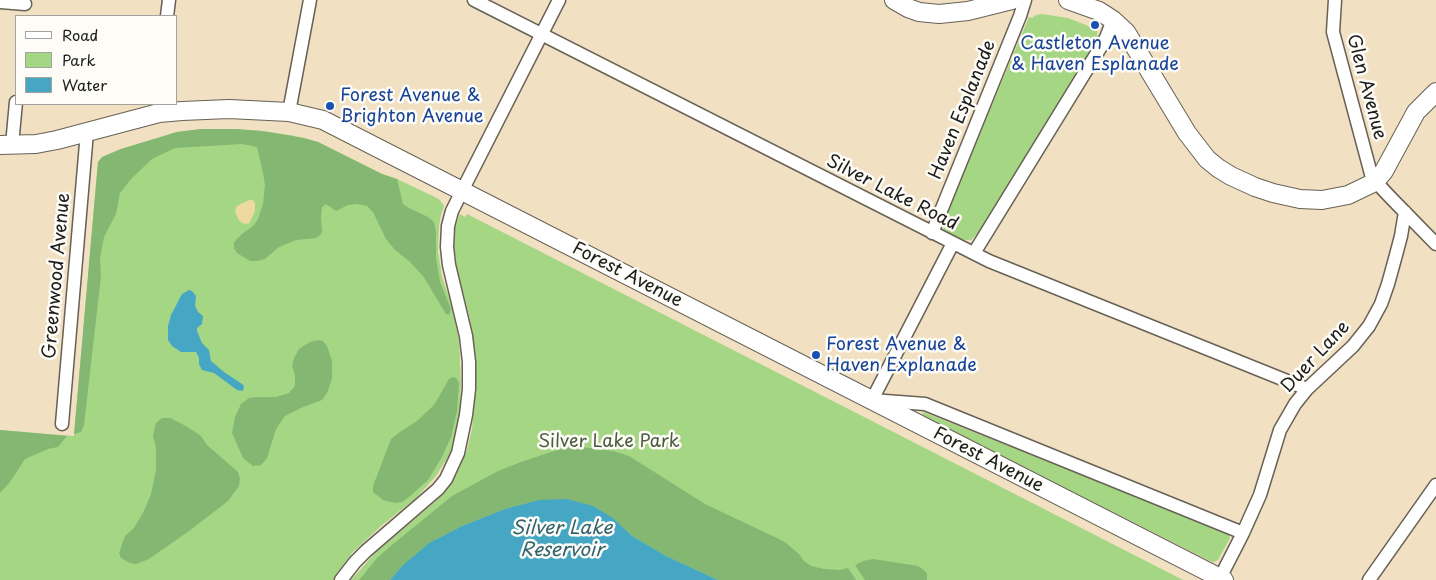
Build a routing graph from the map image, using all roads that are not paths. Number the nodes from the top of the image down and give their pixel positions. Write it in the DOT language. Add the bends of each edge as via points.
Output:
graph roads {
  1 [pos="169,0"];
  2 [pos="310,0"];
  3 [pos="474,0"];
  4 [pos="559,0"];
  5 [pos="894,0"];
  6 [pos="1012,0"];
  7 [pos="1025,0"];
  8 [pos="1335,0"];
  9 [pos="1074,1"];
  10 [pos="0,2"];
  11 [pos="25,7"];
  12 [pos="167,15"];
  13 [pos="1113,20"];
  14 [pos="542,34"];
  15 [pos="1436,92"];
  16 [pos="15,105"];
  17 [pos="159,109"];
  18 [pos="289,112"];
  19 [pos="87,132"];
  20 [pos="6,145"];
  21 [pos="1375,181"];
  22 [pos="462,191"];
  23 [pos="1405,212"];
  24 [pos="932,233"];
  25 [pos="954,243"];
  26 [pos="1436,244"];
  27 [pos="974,254"];
  28 [pos="1308,389"];
  29 [pos="872,400"];
  30 [pos="62,424"];
  31 [pos="1436,485"];
  32 [pos="1243,532"];
  33 [pos="1222,579"];
  34 [pos="341,580"];
  35 [pos="1369,580"];
  1 -- 12 [label="street"];
  2 -- 18 [label="street"];
  3 -- 14 [label="street, Silver Lake Road"];
  4 -- 14 [label="street"];
  5 -- 6 [label="main road" via="919,12 939,14 968,11"];
  7 -- 24 [label="street, Haven Esplanade"];
  8 -- 21 [label="street, Glen Avenue" via="1333,32 1369,169"];
  9 -- 13 [label="main road"];
  10 -- 11 [label="street"];
  13 -- 21 [label="main road" via="1128,35 1195,146 1212,164 1230,176 1268,192 1315,200 1348,195"];
  13 -- 27 [label="street" via="1105,40"];
  14 -- 22 [label="street"];
  14 -- 24 [label="street, Silver Lake Road"];
  15 -- 21 [label="main road" via="1416,112 1384,171"];
  16 -- 20 [label="street"];
  17 -- 18 [label="main road, Forest Avenue"];
  17 -- 19 [label="main road, Forest Avenue"];
  18 -- 22 [label="main road, Forest Avenue" via="323,120"];
  19 -- 20 [label="main road, Forest Avenue" via="36,144"];
  19 -- 30 [label="street, Greenwood Avenue"];
  21 -- 23 [label="street"];
  22 -- 29 [label="main road, Forest Avenue"];
  22 -- 34 [label="street" via="448,226 447,247 469,362 466,415 458,453 438,489 366,551"];
  23 -- 26 [label="street"];
  23 -- 28 [label="street, Duer Lane" via="1398,250 1381,304 1352,346"];
  24 -- 25 [label="street, Silver Lake Road"];
  25 -- 27 [label="street, Silver Lake Road"];
  25 -- 29 [label="street"];
  27 -- 28 [label="street, Silver Lake Road"];
  28 -- 32 [label="street, Duer Lane" via="1280,430 1260,495"];
  29 -- 32 [label="street" via="925,404"];
  29 -- 33 [label="main road, Forest Avenue"];
  31 -- 35 [label="street"];
  32 -- 33 [label="street, Duer Lane"];
}
